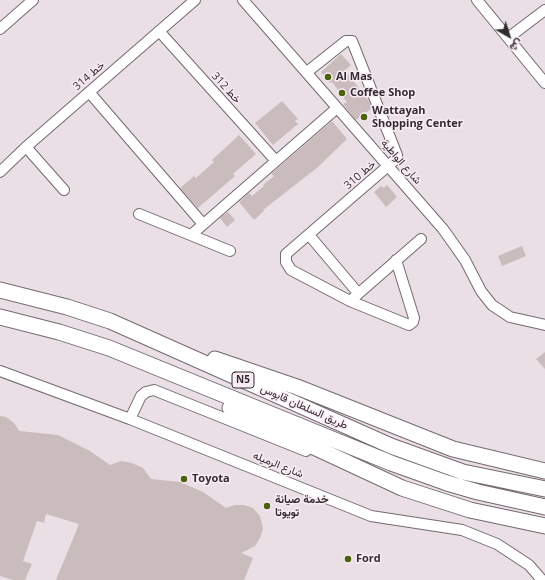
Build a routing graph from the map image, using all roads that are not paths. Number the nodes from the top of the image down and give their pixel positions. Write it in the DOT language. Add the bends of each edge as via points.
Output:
graph roads {
  1 [pos="33,0"];
  2 [pos="195,0"];
  3 [pos="243,0"];
  4 [pos="477,0"];
  5 [pos="545,10"];
  6 [pos="0,29"];
  7 [pos="159,31"];
  8 [pos="508,38"];
  9 [pos="307,72"];
  10 [pos="545,83"];
  11 [pos="89,92"];
  12 [pos="337,108"];
  13 [pos="26,147"];
  14 [pos="276,161"];
  15 [pos="388,166"];
  16 [pos="0,172"];
  17 [pos="64,190"];
  18 [pos="139,214"];
  19 [pos="203,224"];
  20 [pos="191,235"];
  21 [pos="309,235"];
  22 [pos="421,239"];
  23 [pos="230,251"];
  24 [pos="396,260"];
  25 [pos="0,290"];
  26 [pos="358,292"];
  27 [pos="350,302"];
  28 [pos="0,317"];
  29 [pos="545,325"];
  30 [pos="189,356"];
  31 [pos="0,371"];
  32 [pos="176,376"];
  33 [pos="130,419"];
  34 [pos="526,466"];
  35 [pos="545,467"];
  36 [pos="545,471"];
  37 [pos="383,480"];
  38 [pos="545,489"];
  39 [pos="545,507"];
  40 [pos="470,510"];
  41 [pos="545,516"];
  42 [pos="528,523"];
  43 [pos="545,526"];
  44 [pos="545,534"];
  45 [pos="542,580"];
  1 -- 6 [label="street"];
  2 -- 7 [label="street, خط 314"];
  3 -- 9 [label="street, شارع الواطية"];
  4 -- 8 [label="street"];
  5 -- 8 [label="street"];
  7 -- 11 [label="street, خط 314"];
  7 -- 14 [label="street, خط 312"];
  8 -- 10 [label="street"];
  9 -- 12 [label="street, شارع الواطية"];
  9 -- 15 [label="street, خط 310" via="346,41 354,43 396,154 396,159"];
  11 -- 13 [label="street, خط 314"];
  11 -- 19 [label="street"];
  12 -- 14 [label="street"];
  12 -- 15 [label="street, شارع الواطية"];
  13 -- 16 [label="street, خط 314"];
  13 -- 17 [label="street"];
  14 -- 19 [label="street"];
  15 -- 21 [label="street, خط 310"];
  15 -- 29 [label="street, شارع الواطية" via="443,229 492,305 510,317"];
  18 -- 20 [label="street"];
  19 -- 20 [label="street"];
  20 -- 23 [label="street"];
  21 -- 26 [label="street"];
  21 -- 27 [label="street, خط 310" via="286,254 286,262 291,270"];
  22 -- 24 [label="street"];
  24 -- 26 [label="street"];
  24 -- 27 [label="street" via="414,318 411,324 405,324"];
  25 -- 30 [label="highway, طريق السلطان قابوس / N5" via="110,321"];
  26 -- 27 [label="street"];
  28 -- 32 [label="highway, طريق السلطان قابوس / N5" via="109,348"];
  30 -- 34 [label="highway" via="220,359 453,449"];
  30 -- 38 [label="highway, طريق السلطان قابوس / N5" via="391,446 464,472"];
  31 -- 33 [label="street, شارع الرميله"];
  32 -- 37 [label="highway" via="200,392"];
  32 -- 39 [label="highway, طريق السلطان قابوس / N5" via="447,483"];
  33 -- 37 [label="street" via="141,396 154,390 370,478"];
  33 -- 45 [label="street, شارع الرميله" via="371,516 462,530 497,544 529,565"];
  34 -- 35 [label="highway"];
  34 -- 36 [label="highway"];
  37 -- 40 [label="highway"];
  40 -- 42 [label="highway"];
  40 -- 44 [label="highway" via="512,527"];
  41 -- 42 [label="highway"];
  42 -- 43 [label="highway"];
}
